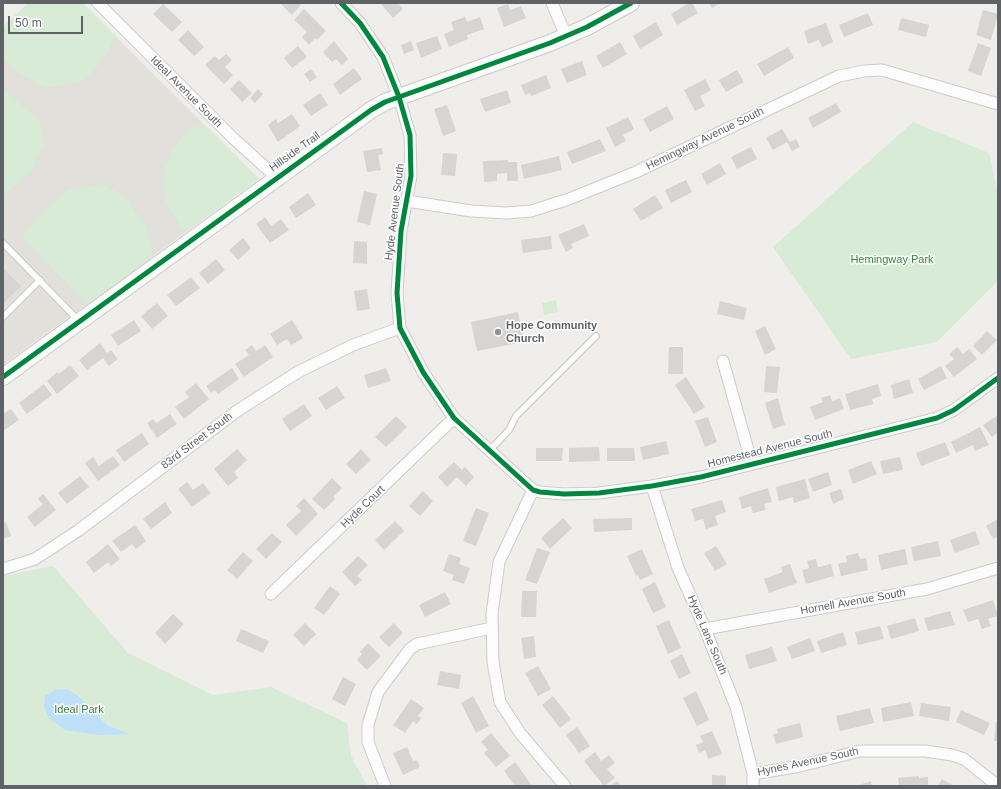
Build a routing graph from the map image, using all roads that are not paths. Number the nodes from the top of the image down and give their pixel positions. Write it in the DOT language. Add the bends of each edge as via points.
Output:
graph roads {
  1 [pos="98,3"];
  2 [pos="340,3"];
  3 [pos="552,3"];
  4 [pos="631,3"];
  5 [pos="566,36"];
  6 [pos="399,97"];
  7 [pos="998,104"];
  8 [pos="277,178"];
  9 [pos="407,201"];
  10 [pos="3,243"];
  11 [pos="40,280"];
  12 [pos="3,317"];
  13 [pos="80,321"];
  14 [pos="400,328"];
  15 [pos="596,336"];
  16 [pos="723,361"];
  17 [pos="3,377"];
  18 [pos="998,378"];
  19 [pos="454,418"];
  20 [pos="490,450"];
  21 [pos="752,464"];
  22 [pos="652,486"];
  23 [pos="533,490"];
  24 [pos="998,568"];
  25 [pos="3,569"];
  26 [pos="271,594"];
  27 [pos="492,628"];
  28 [pos="705,629"];
  29 [pos="753,774"];
  30 [pos="385,786"];
  31 [pos="565,786"];
  32 [pos="752,786"];
  33 [pos="998,786"];
  1 -- 8 [label="street, Ideal Avenue South" via="232,138"];
  2 -- 6 [label="street, Hyde Avenue South" via="373,40 383,57"];
  3 -- 5 [label="street"];
  4 -- 5 [label="street, Hillside Trail"];
  5 -- 6 [label="street, Hillside Trail"];
  6 -- 8 [label="street, Hillside Trail" via="371,110"];
  6 -- 9 [label="street, Hyde Avenue South" via="410,135 412,157"];
  7 -- 9 [label="street, Hemingway Avenue South" via="882,70 864,71 839,76 636,172 531,211 471,211"];
  8 -- 13 [label="street, Hillside Trail"];
  9 -- 14 [label="street, Hyde Avenue South" via="401,231 397,293"];
  10 -- 11 [label="lane"];
  11 -- 12 [label="lane"];
  11 -- 13 [label="lane"];
  13 -- 17 [label="street, Hillside Trail"];
  14 -- 19 [label="street, Hyde Avenue South" via="423,372"];
  14 -- 25 [label="street, 83rd Street South" via="353,345 298,372 231,415 79,530 35,559"];
  15 -- 20 [label="lane" via="516,416 509,430"];
  16 -- 21 [label="street"];
  18 -- 21 [label="street, Homestead Avenue South" via="954,410 936,418"];
  19 -- 20 [label="street, Hyde Avenue South"];
  19 -- 26 [label="street, Hyde Court"];
  20 -- 23 [label="street, Hyde Avenue South"];
  21 -- 22 [label="street, Homestead Avenue South"];
  22 -- 23 [label="street, Homestead Avenue South" via="599,493 564,494"];
  22 -- 28 [label="street, Hyde Lane South" via="678,568"];
  23 -- 27 [label="street" via="499,562"];
  24 -- 28 [label="street, Hornell Avenue South" via="927,590"];
  27 -- 30 [label="street" via="417,644 410,649 378,692 368,725 368,742"];
  27 -- 31 [label="street" via="493,662 500,702 520,733"];
  28 -- 29 [label="street, Hyde Lane South" via="736,707"];
  29 -- 32 [label="street, Hyde Lane South"];
  29 -- 33 [label="street, Hynes Avenue South" via="800,766 860,751 925,751 964,758"];
}
